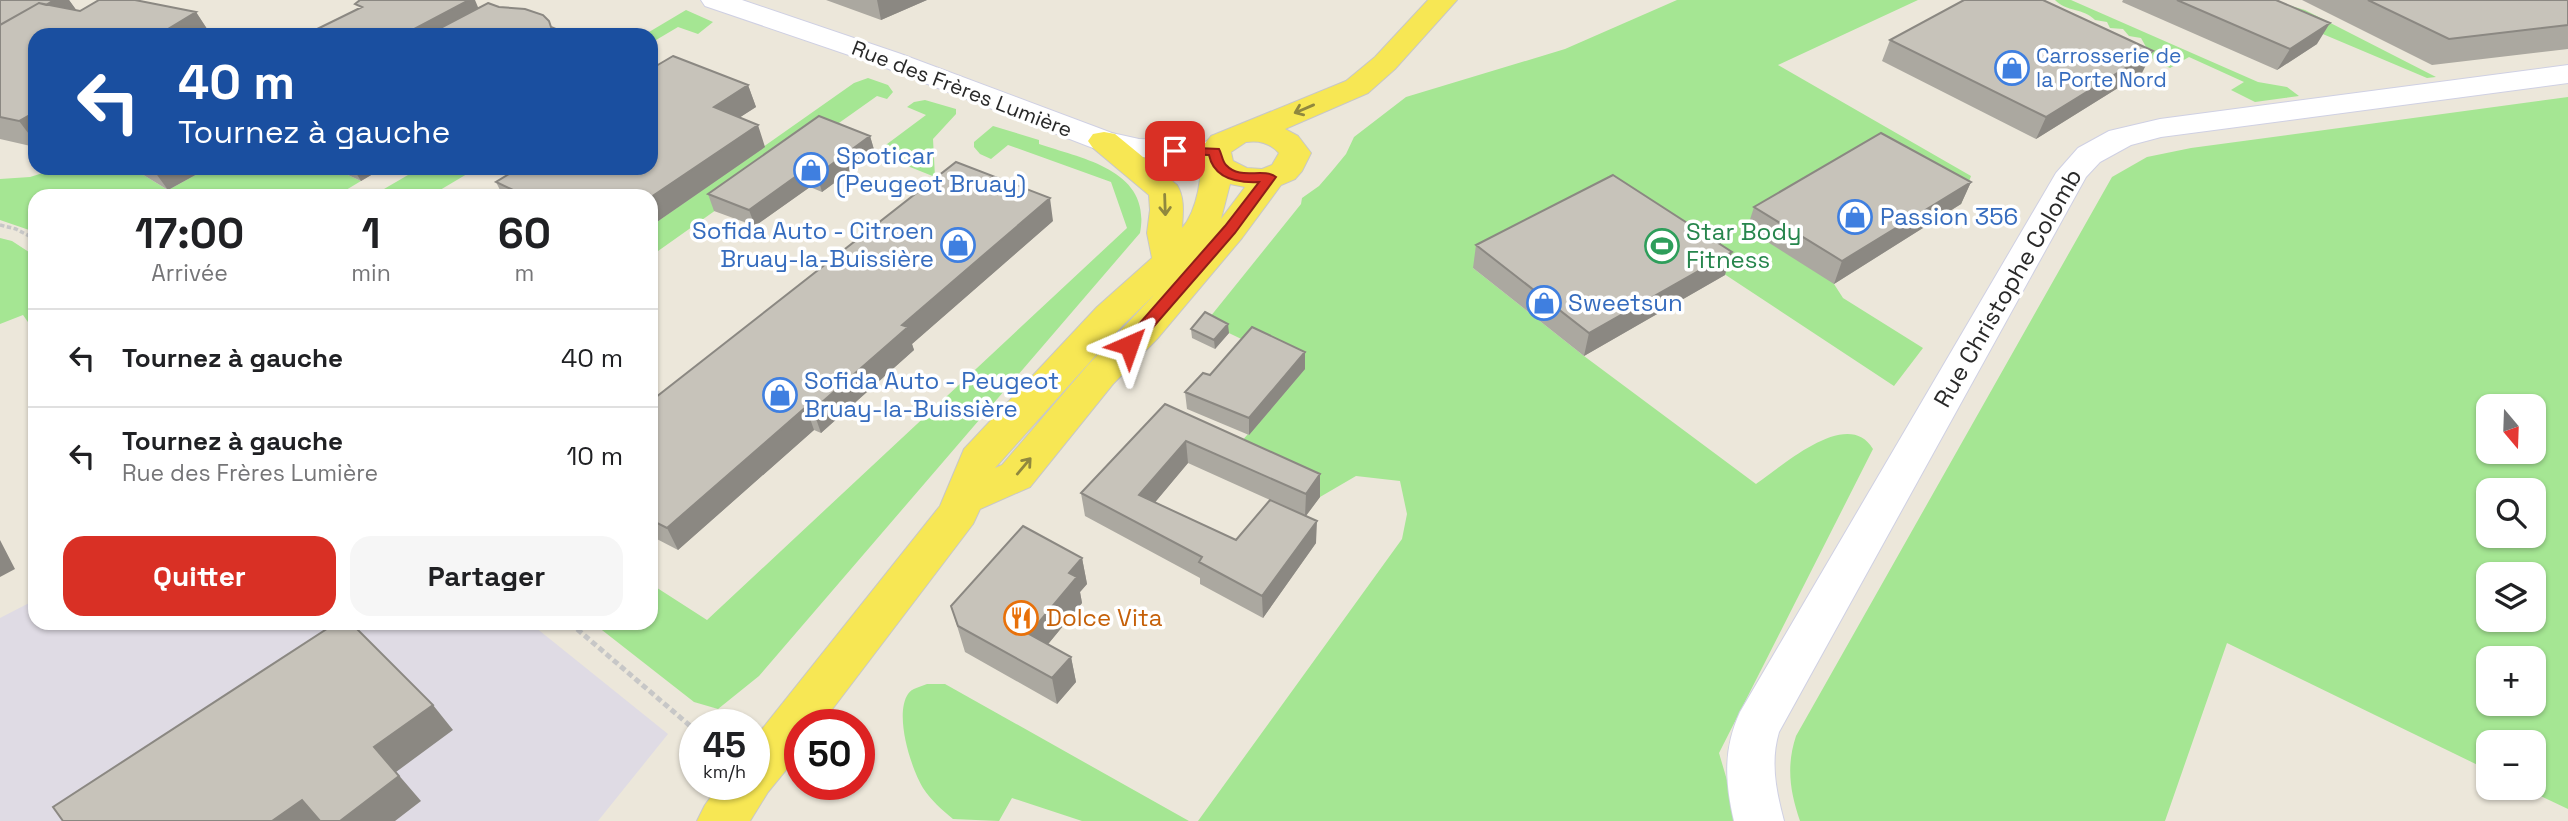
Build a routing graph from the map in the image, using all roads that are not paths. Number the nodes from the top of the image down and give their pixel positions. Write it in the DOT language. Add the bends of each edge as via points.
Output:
graph roads {
  1 [pos="715,0"];
  2 [pos="1443,0"];
  3 [pos="2568,74"];
  4 [pos="1357,87"];
  5 [pos="1252,132"];
  6 [pos="1104,141"];
  7 [pos="1216,158"];
  8 [pos="1282,165"];
  9 [pos="1170,261"];
  10 [pos="965,498"];
  11 [pos="770,755"];
  12 [pos="737,800"];
  13 [pos="722,821"];
  14 [pos="1759,821"];
  1 -- 6 [label="street, Rue des Frères Lumière" via="891,60"];
  2 -- 4 [label="main road"];
  3 -- 14 [label="street, Rue Christophe Colomb" via="2205,120 2120,138 2089,155 2072,173 1756,727 1749,748 1749,772"];
  4 -- 5 [label="main road, one-way"];
  4 -- 8 [label="main road" via="1339,113"];
  5 -- 7 [label="main road" via="1227,138"];
  5 -- 8 [label="main road" via="1280,137 1290,144"];
  6 -- 7 [label="street, Rue des Frères Lumière"];
  6 -- 9 [label="main road, one-way" via="1165,192 1164,233"];
  7 -- 8 [label="main road" via="1233,176 1245,179"];
  7 -- 9 [label="main road" via="1210,204 1201,227"];
  10 -- 8 [label="main road, one-way" via="1016,476"];
  9 -- 10 [label="main road" via="1110,316 978,459"];
  10 -- 11 [label="main road"];
  12 -- 13 [label="main road"];
}
